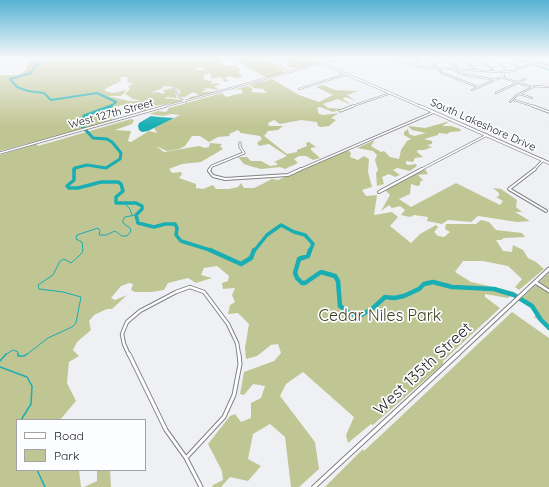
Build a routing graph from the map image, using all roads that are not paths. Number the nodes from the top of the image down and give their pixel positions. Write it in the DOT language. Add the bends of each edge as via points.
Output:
graph roads {
  1 [pos="262,81"];
  2 [pos="325,81"];
  3 [pos="363,81"];
  4 [pos="462,81"];
  5 [pos="494,81"];
  6 [pos="513,81"];
  7 [pos="522,81"];
  8 [pos="517,82"];
  9 [pos="174,87"];
  10 [pos="478,87"];
  11 [pos="549,87"];
  12 [pos="532,88"];
  13 [pos="299,89"];
  14 [pos="472,90"];
  15 [pos="528,90"];
  16 [pos="534,91"];
  17 [pos="391,93"];
  18 [pos="496,93"];
  19 [pos="519,94"];
  20 [pos="532,98"];
  21 [pos="514,100"];
  22 [pos="186,102"];
  23 [pos="510,102"];
  24 [pos="340,111"];
  25 [pos="434,112"];
  26 [pos="549,112"];
  27 [pos="487,135"];
  28 [pos="240,142"];
  29 [pos="0,153"];
  30 [pos="543,160"];
  31 [pos="549,163"];
  32 [pos="379,192"];
  33 [pos="546,211"];
  34 [pos="549,269"];
  35 [pos="535,282"];
  36 [pos="549,290"];
  37 [pos="186,458"];
  38 [pos="201,487"];
  39 [pos="314,487"];
  1 -- 22 [label="street, West 127th Street"];
  2 -- 13 [label="street"];
  3 -- 17 [label="street, South Lakeshore Drive"];
  4 -- 10 [label="street"];
  5 -- 10 [label="street"];
  6 -- 8 [label="street"];
  7 -- 8 [label="street"];
  8 -- 12 [label="street"];
  8 -- 18 [label="street"];
  9 -- 22 [label="street" via="180,98"];
  10 -- 14 [label="street"];
  11 -- 12 [label="street"];
  12 -- 15 [label="street"];
  15 -- 16 [label="street"];
  15 -- 19 [label="street"];
  17 -- 24 [label="street"];
  17 -- 25 [label="street, South Lakeshore Drive"];
  19 -- 20 [label="street"];
  19 -- 21 [label="street"];
  21 -- 23 [label="street"];
  21 -- 26 [label="street"];
  22 -- 29 [label="street, West 127th Street"];
  25 -- 27 [label="street, South Lakeshore Drive"];
  25 -- 28 [label="street" via="286,175 225,179 213,176 209,171 212,166 244,152"];
  27 -- 30 [label="street, South Lakeshore Drive"];
  27 -- 32 [label="street"];
  30 -- 31 [label="street, South Lakeshore Drive"];
  30 -- 33 [label="street" via="533,172 510,190"];
  34 -- 35 [label="street, West 135th Street"];
  35 -- 36 [label="street"];
  35 -- 39 [label="street, West 135th Street"];
  37 -- 37 [label="street" via="166,430 124,344 122,334 129,319 140,311 176,292 193,287 210,297 234,335 240,364 234,395 224,417"];
  37 -- 38 [label="street"];
}
